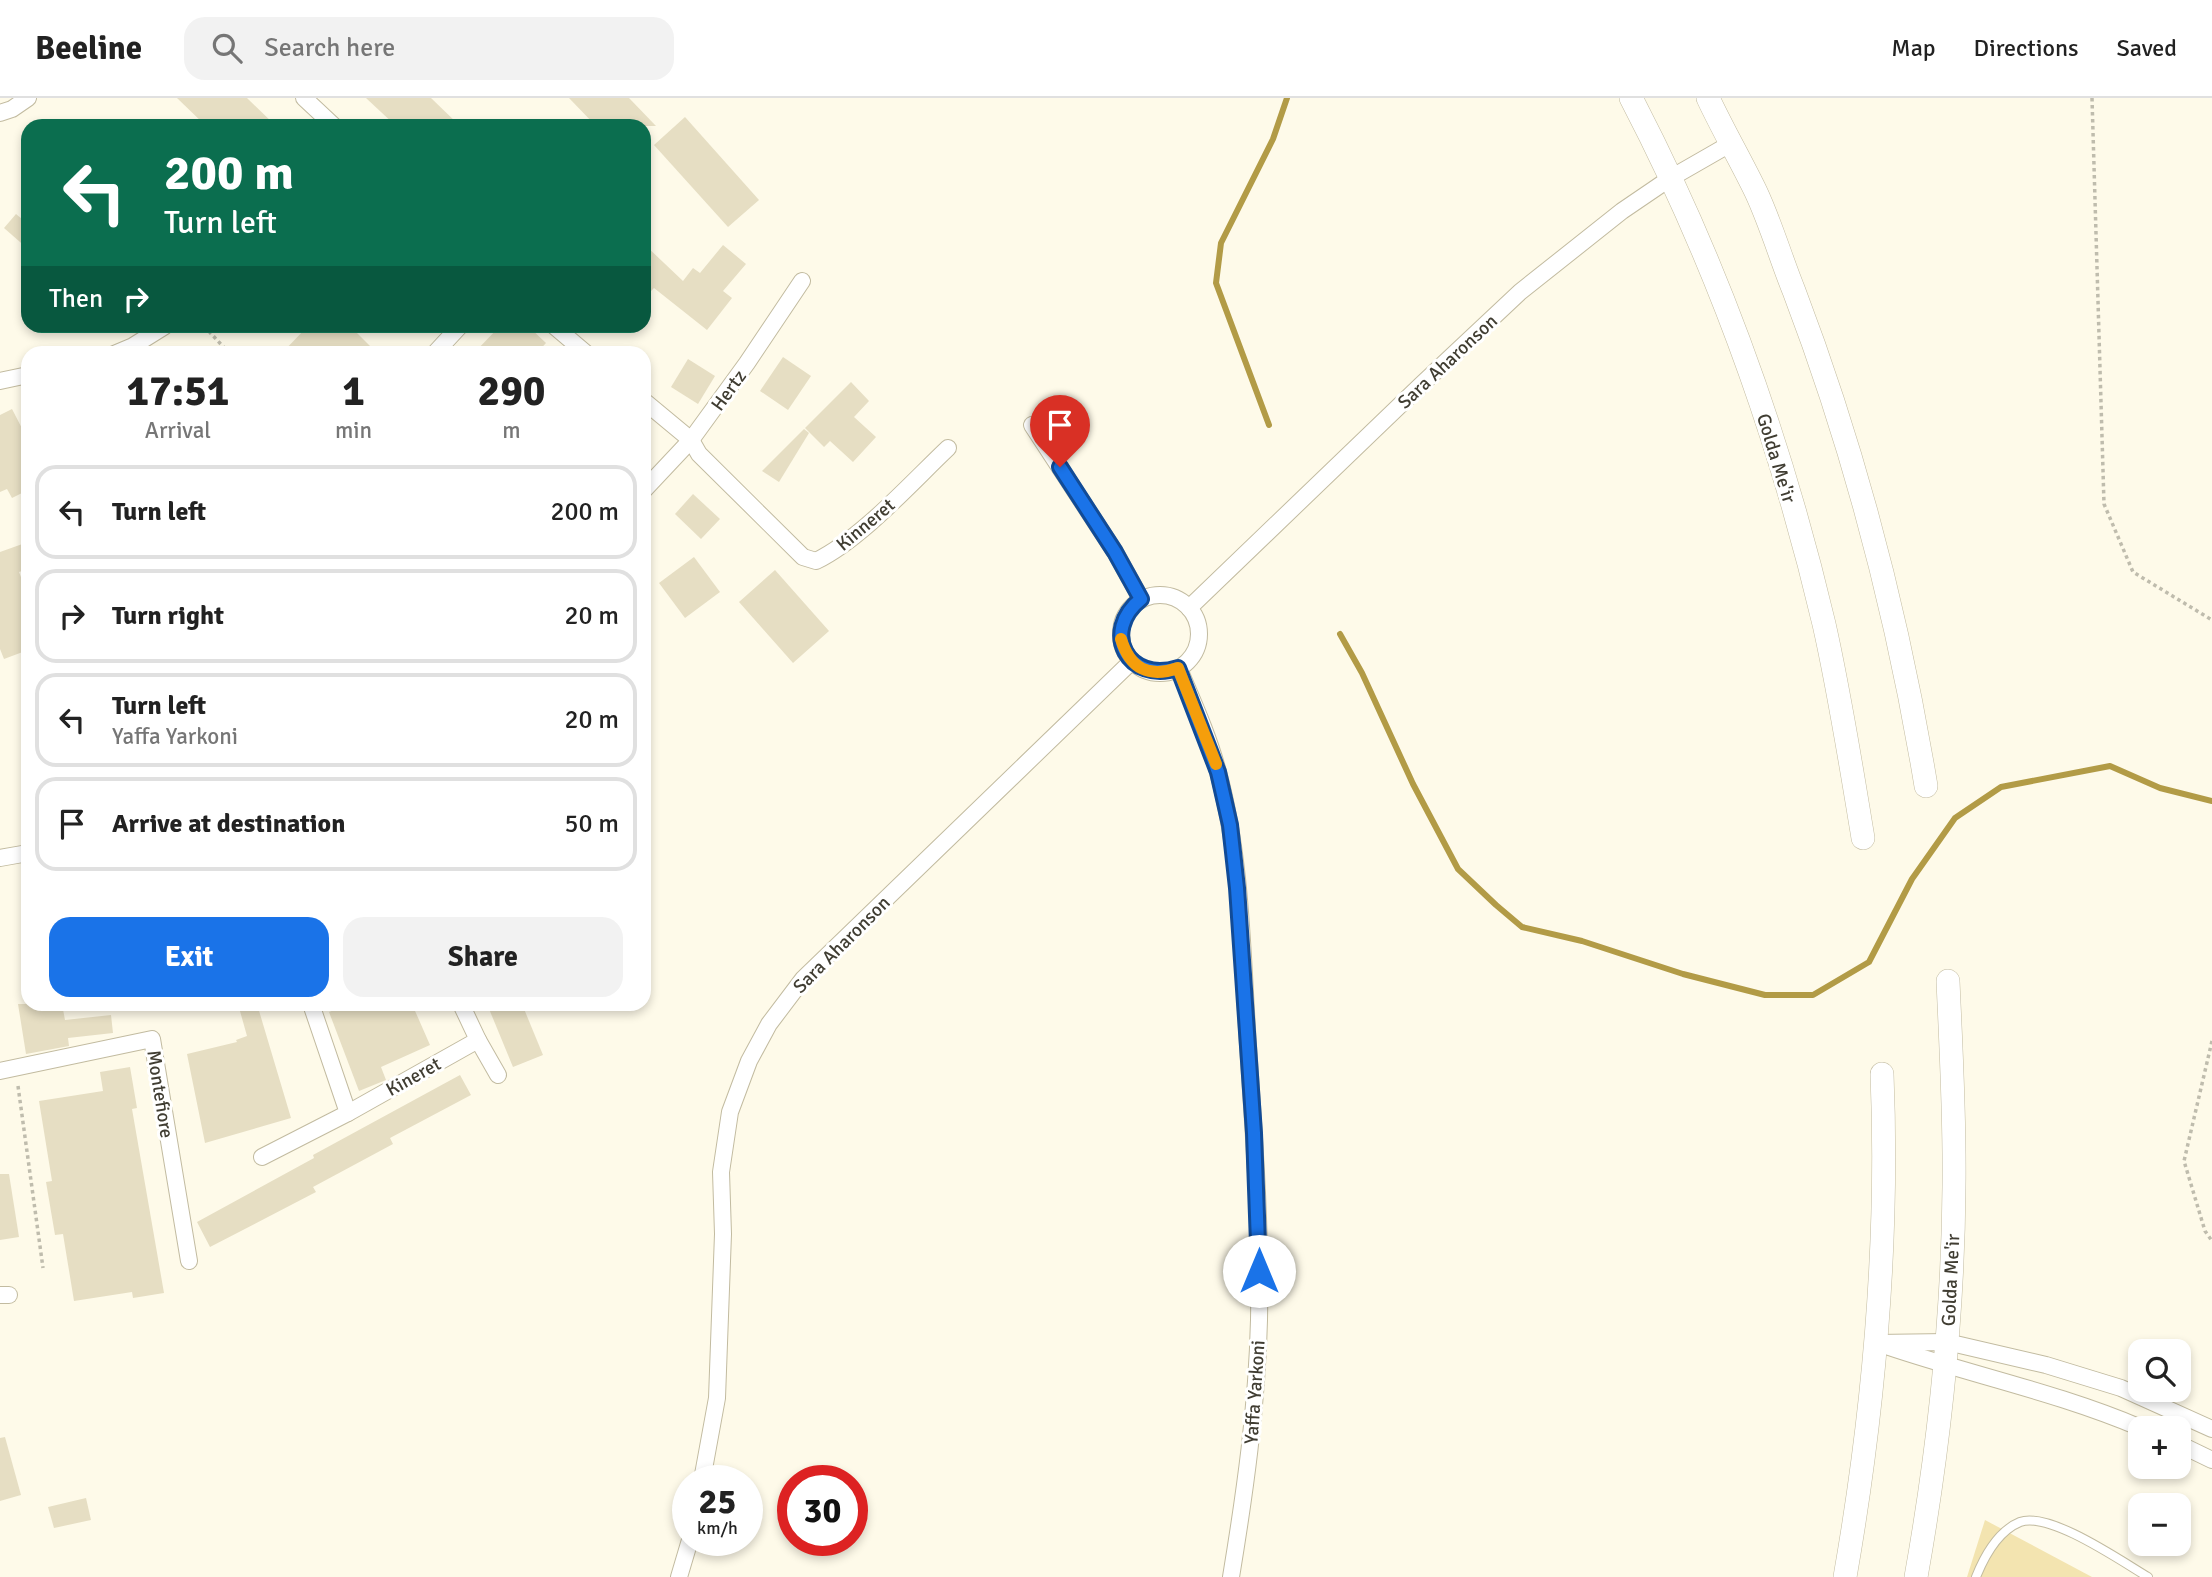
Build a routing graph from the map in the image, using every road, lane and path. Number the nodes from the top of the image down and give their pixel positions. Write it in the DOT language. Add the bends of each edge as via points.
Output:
graph roads {
  1 [pos="28,98"];
  2 [pos="304,98"];
  3 [pos="1630,98"];
  4 [pos="1708,98"];
  5 [pos="2092,98"];
  6 [pos="0,113"];
  7 [pos="326,119"];
  8 [pos="1730,144"];
  9 [pos="1670,179"];
  10 [pos="802,281"];
  11 [pos="154,333"];
  12 [pos="210,333"];
  13 [pos="454,333"];
  14 [pos="562,333"];
  15 [pos="133,346"];
  16 [pos="223,346"];
  17 [pos="441,346"];
  18 [pos="578,346"];
  19 [pos="21,376"];
  20 [pos="0,381"];
  21 [pos="651,407"];
  22 [pos="1032,425"];
  23 [pos="691,440"];
  24 [pos="948,448"];
  25 [pos="651,483"];
  26 [pos="1141,599"];
  27 [pos="1189,608"];
  28 [pos="2212,620"];
  29 [pos="1132,660"];
  30 [pos="1178,668"];
  31 [pos="1926,786"];
  32 [pos="1863,838"];
  33 [pos="21,854"];
  34 [pos="0,858"];
  35 [pos="1948,981"];
  36 [pos="313,1011"];
  37 [pos="464,1011"];
  38 [pos="478,1040"];
  39 [pos="2212,1041"];
  40 [pos="8,1070"];
  41 [pos="1882,1073"];
  42 [pos="498,1074"];
  43 [pos="348,1113"];
  44 [pos="262,1157"];
  45 [pos="2212,1241"];
  46 [pos="189,1261"];
  47 [pos="43,1268"];
  48 [pos="1947,1342"];
  49 [pos="1876,1343"];
  50 [pos="1945,1366"];
  51 [pos="2128,1423"];
  52 [pos="2212,1429"];
  53 [pos="2191,1450"];
  54 [pos="2212,1460"];
  55 [pos="705,1465"];
  56 [pos="685,1556"];
  57 [pos="679,1577"];
  58 [pos="1231,1577"];
  59 [pos="1845,1577"];
  60 [pos="1916,1577"];
  61 [pos="1976,1577"];
  62 [pos="2148,1577"];
  1 -- 6 [label="street"];
  2 -- 7 [label="street"];
  3 -- 9 [label="main road, Golda Me'ir"];
  4 -- 8 [label="main road"];
  5 -- 28 [label="path" via="2104,504 2133,572"];
  8 -- 9 [label="street, Sara Aharonson"];
  8 -- 31 [label="main road" via="1756,193 1839,419 1892,608"];
  9 -- 27 [label="street, Sara Aharonson" via="1520,292"];
  9 -- 32 [label="main road, Golda Me'ir" via="1696,231 1743,355 1801,538 1842,711"];
  10 -- 23 [label="street, Hertz"];
  11 -- 15 [label="street"];
  12 -- 16 [label="path"];
  13 -- 17 [label="street"];
  14 -- 18 [label="street"];
  19 -- 20 [label="street"];
  21 -- 23 [label="street"];
  22 -- 26 [label="street"];
  23 -- 24 [label="street, Kinneret" via="741,498 803,557 816,561 881,513"];
  23 -- 25 [label="street, Hertz"];
  26 -- 27 [label="street" via="1156,594 1172,596"];
  26 -- 29 [label="street" via="1122,621 1121,637"];
  27 -- 30 [label="street" via="1199,631 1197,646"];
  29 -- 30 [label="street" via="1148,671 1164,673"];
  29 -- 55 [label="street, Sara Aharonson" via="803,979 769,1024 749,1061 730,1112 721,1172 719,1371"];
  30 -- 58 [label="street, Yaffa Yarkoni" via="1218,772 1230,825 1254,1133 1259,1320 1248,1471"];
  33 -- 34 [label="street"];
  35 -- 48 [label="main road, Golda Me'ir" via="1955,1189"];
  36 -- 43 [label="street"];
  37 -- 38 [label="street"];
  38 -- 42 [label="street"];
  38 -- 43 [label="street, Kineret"];
  39 -- 45 [label="path" via="2184,1161"];
  40 -- 46 [label="street, Montefiore" via="152,1039"];
  40 -- 47 [label="path"];
  41 -- 49 [label="main road" via="1884,1188"];
  43 -- 44 [label="street, Kineret"];
  48 -- 49 [label="street"];
  48 -- 50 [label="main road, Golda Me'ir"];
  48 -- 52 [label="street" via="2046,1364 2121,1388"];
  49 -- 50 [label="street"];
  49 -- 59 [label="main road" via="1861,1487"];
  50 -- 51 [label="street" via="2066,1399"];
  50 -- 60 [label="main road, Golda Me'ir"];
  53 -- 54 [label="street"];
  56 -- 57 [label="street"];
  61 -- 62 [label="lane" via="1983,1558 2000,1537 2020,1522 2040,1520"];
}
